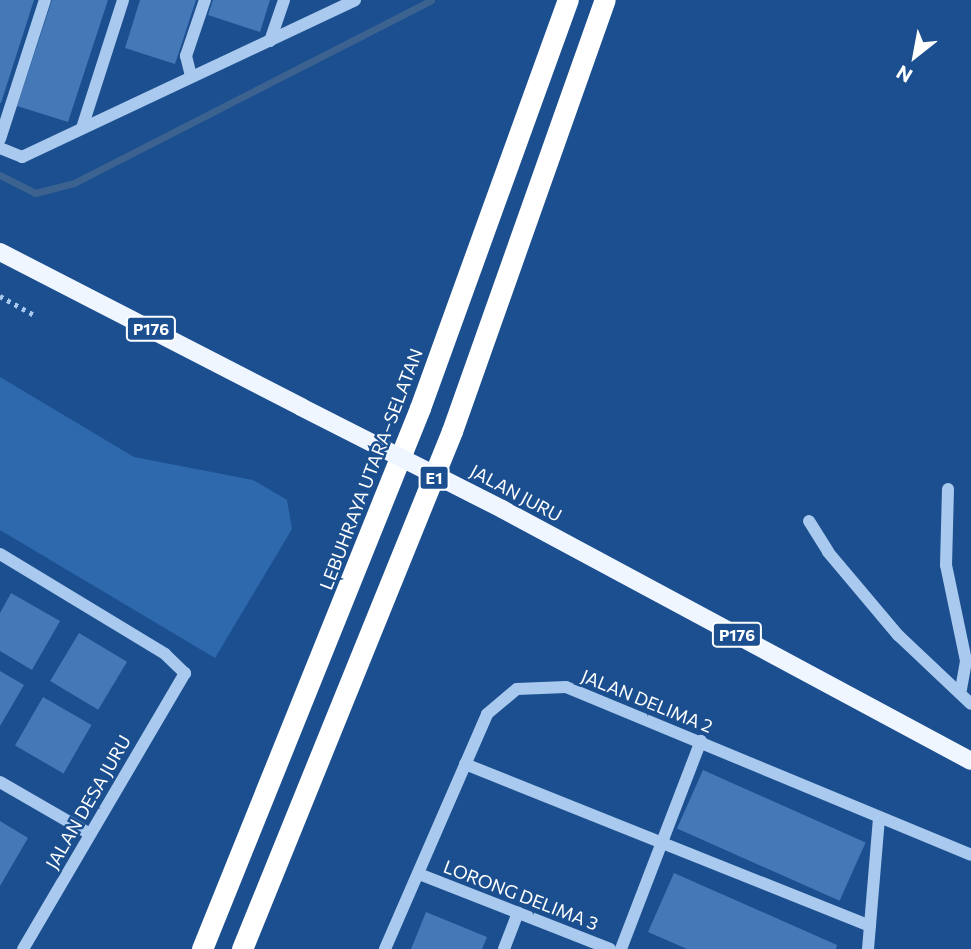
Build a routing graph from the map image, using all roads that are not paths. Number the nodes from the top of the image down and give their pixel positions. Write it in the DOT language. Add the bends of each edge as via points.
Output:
graph roads {
  1 [pos="45,0"];
  2 [pos="123,0"];
  3 [pos="205,0"];
  4 [pos="284,0"];
  5 [pos="355,0"];
  6 [pos="568,0"];
  7 [pos="605,0"];
  8 [pos="270,41"];
  9 [pos="191,76"];
  10 [pos="82,128"];
  11 [pos="0,139"];
  12 [pos="0,148"];
  13 [pos="0,252"];
  14 [pos="948,489"];
  15 [pos="810,521"];
  16 [pos="0,554"];
  17 [pos="961,690"];
  18 [pos="971,704"];
  19 [pos="701,741"];
  20 [pos="971,761"];
  21 [pos="465,764"];
  22 [pos="0,782"];
  23 [pos="878,817"];
  24 [pos="90,834"];
  25 [pos="662,843"];
  26 [pos="971,855"];
  27 [pos="419,874"];
  28 [pos="518,913"];
  29 [pos="870,926"];
  30 [pos="23,949"];
  31 [pos="202,949"];
  32 [pos="242,949"];
  33 [pos="385,949"];
  34 [pos="503,949"];
  35 [pos="610,949"];
  36 [pos="621,949"];
  37 [pos="868,949"];
  1 -- 11 [label="street"];
  2 -- 10 [label="street"];
  3 -- 9 [label="street" via="186,56"];
  4 -- 8 [label="street"];
  5 -- 8 [label="street"];
  6 -- 31 [label="highway, LEBUHRAYA UTARA–SELATAN / E1" via="421,408"];
  7 -- 32 [label="highway, E1" via="452,431"];
  8 -- 9 [label="street"];
  9 -- 10 [label="street"];
  10 -- 12 [label="street" via="22,157"];
  13 -- 20 [label="main road, JALAN JURU / P176, bridge" via="502,509"];
  14 -- 17 [label="street" via="946,565 966,661"];
  15 -- 17 [label="street" via="828,552 898,635"];
  16 -- 24 [label="street, JALAN DESA JURU" via="165,653 185,673"];
  17 -- 18 [label="street"];
  19 -- 21 [label="street, JALAN DELIMA 2" via="566,687 517,689 487,714"];
  19 -- 23 [label="street, JALAN DELIMA 2"];
  19 -- 25 [label="street"];
  21 -- 25 [label="street"];
  21 -- 27 [label="street, JALAN DELIMA 2"];
  22 -- 24 [label="street"];
  23 -- 26 [label="street, JALAN DELIMA 2"];
  23 -- 29 [label="street"];
  24 -- 30 [label="street, JALAN DESA JURU"];
  25 -- 29 [label="street"];
  25 -- 36 [label="street"];
  27 -- 28 [label="street, LORONG DELIMA 3"];
  27 -- 33 [label="street, JALAN DELIMA 2"];
  28 -- 34 [label="street"];
  28 -- 35 [label="street, LORONG DELIMA 3"];
  29 -- 37 [label="street"];
}
